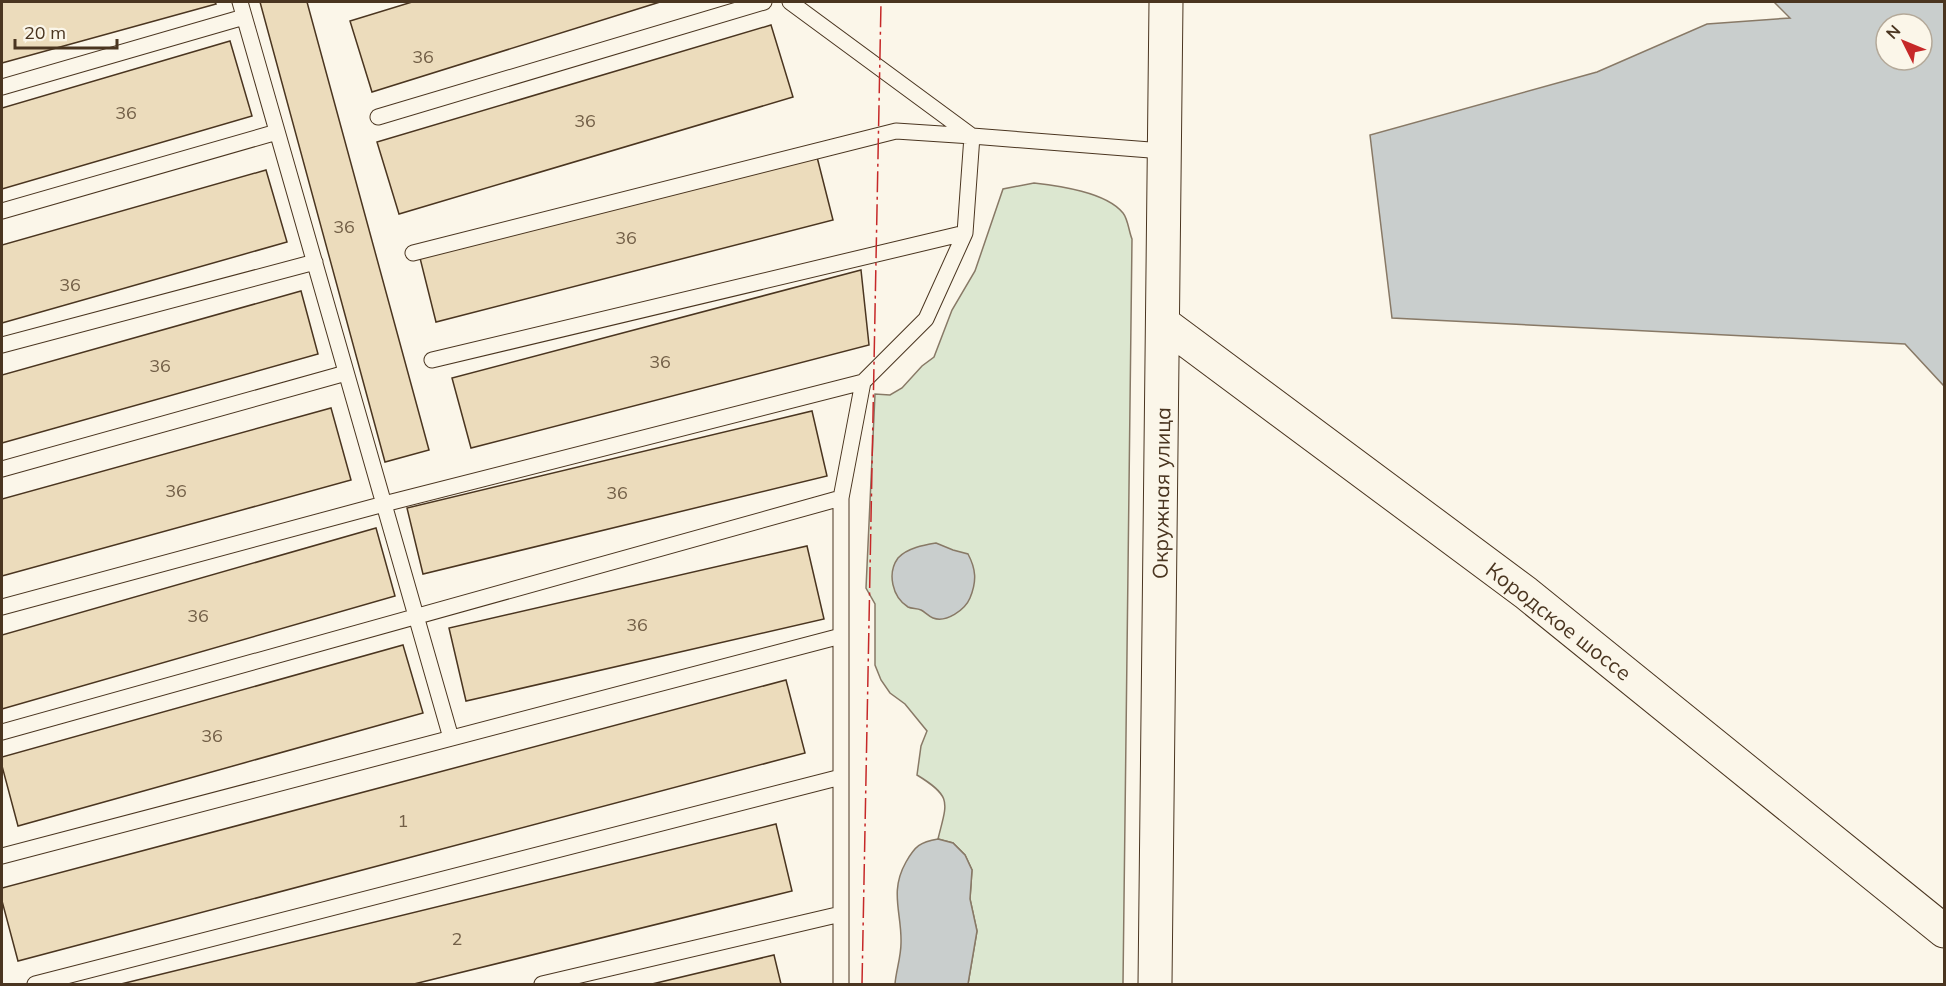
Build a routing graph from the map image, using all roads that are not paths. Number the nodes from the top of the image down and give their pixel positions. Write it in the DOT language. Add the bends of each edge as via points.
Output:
graph roads {
  1 [pos="240,2"];
  2 [pos="764,2"];
  3 [pos="790,2"];
  4 [pos="1166,2"];
  5 [pos="244,18"];
  6 [pos="2,87"];
  7 [pos="378,117"];
  8 [pos="278,132"];
  9 [pos="972,136"];
  10 [pos="1163,151"];
  11 [pos="2,211"];
  12 [pos="965,233"];
  13 [pos="413,253"];
  14 [pos="315,262"];
  15 [pos="1163,323"];
  16 [pos="2,345"];
  17 [pos="432,360"];
  18 [pos="346,373"];
  19 [pos="863,382"];
  20 [pos="2,469"];
  21 [pos="841,498"];
  22 [pos="384,504"];
  23 [pos="2,607"];
  24 [pos="416,616"];
  25 [pos="841,636"];
  26 [pos="2,732"];
  27 [pos="451,738"];
  28 [pos="841,777"];
  29 [pos="2,856"];
  30 [pos="840,914"];
  31 [pos="1944,931"];
  32 [pos="35,984"];
  33 [pos="542,984"];
  34 [pos="841,984"];
  35 [pos="1155,984"];
  1 -- 5 [label="lane"];
  2 -- 7 [label="lane"];
  3 -- 9 [label="lane"];
  4 -- 10 [label="main road, Окружная улица"];
  5 -- 6 [label="lane"];
  5 -- 8 [label="lane"];
  8 -- 11 [label="lane"];
  8 -- 14 [label="lane"];
  9 -- 10 [label="lane"];
  9 -- 12 [label="lane"];
  9 -- 13 [label="lane" via="896,131"];
  10 -- 15 [label="main road, Окружная улица"];
  12 -- 17 [label="lane"];
  12 -- 19 [label="lane" via="926,319"];
  14 -- 16 [label="lane"];
  14 -- 18 [label="lane"];
  15 -- 31 [label="main road, Кородское шоссе" via="1526,593"];
  15 -- 35 [label="main road, Окружная улица"];
  18 -- 20 [label="lane"];
  18 -- 22 [label="lane"];
  19 -- 21 [label="lane"];
  19 -- 22 [label="lane"];
  21 -- 24 [label="lane"];
  21 -- 25 [label="lane"];
  22 -- 23 [label="lane"];
  22 -- 24 [label="lane"];
  24 -- 26 [label="lane"];
  24 -- 27 [label="lane"];
  25 -- 27 [label="lane"];
  25 -- 28 [label="lane"];
  27 -- 29 [label="lane"];
  28 -- 30 [label="lane"];
  28 -- 32 [label="lane"];
  30 -- 33 [label="lane"];
  30 -- 34 [label="lane"];
}
